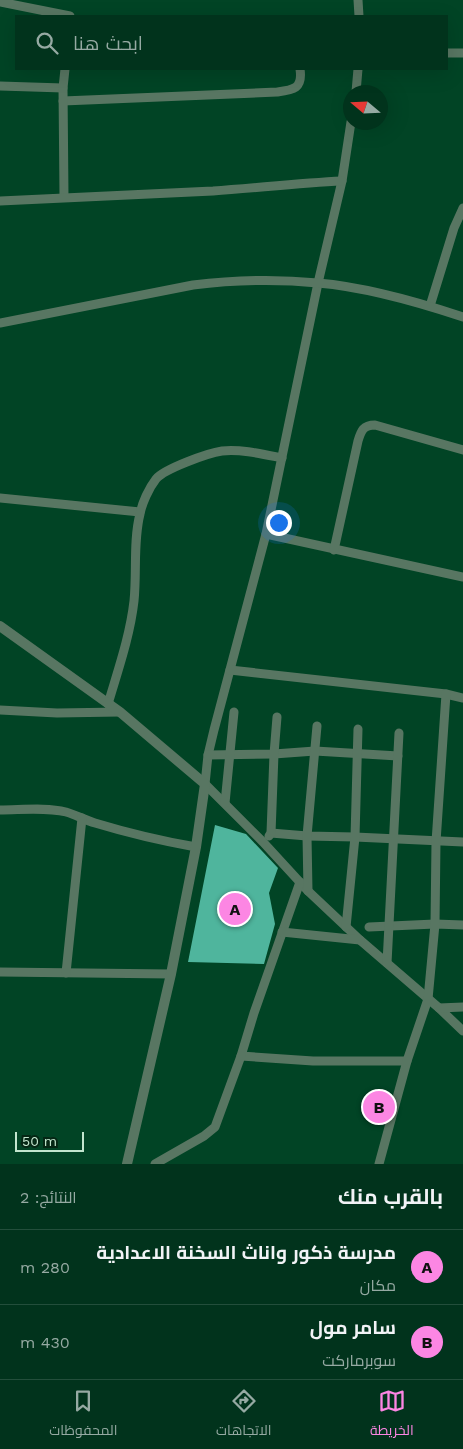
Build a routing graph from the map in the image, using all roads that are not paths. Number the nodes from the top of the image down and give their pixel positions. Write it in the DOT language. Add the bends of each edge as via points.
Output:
graph roads {
  1 [pos="358,0"];
  2 [pos="0,2"];
  3 [pos="65,15"];
  4 [pos="359,15"];
  5 [pos="463,52"];
  6 [pos="448,53"];
  7 [pos="65,70"];
  8 [pos="300,70"];
  9 [pos="358,70"];
  10 [pos="357,85"];
  11 [pos="0,86"];
  12 [pos="63,88"];
  13 [pos="63,101"];
  14 [pos="351,130"];
  15 [pos="342,181"];
  16 [pos="64,197"];
  17 [pos="0,201"];
  18 [pos="463,208"];
  19 [pos="318,283"];
  20 [pos="430,306"];
  21 [pos="463,317"];
  22 [pos="0,322"];
  23 [pos="463,450"];
  24 [pos="282,458"];
  25 [pos="0,498"];
  26 [pos="140,512"];
  27 [pos="266,534"];
  28 [pos="334,550"];
  29 [pos="463,577"];
  30 [pos="0,626"];
  31 [pos="230,670"];
  32 [pos="446,694"];
  33 [pos="463,698"];
  34 [pos="108,704"];
  35 [pos="0,710"];
  36 [pos="120,712"];
  37 [pos="234,712"];
  38 [pos="277,718"];
  39 [pos="317,726"];
  40 [pos="358,728"];
  41 [pos="399,733"];
  42 [pos="315,751"];
  43 [pos="229,754"];
  44 [pos="274,754"];
  45 [pos="357,754"];
  46 [pos="208,755"];
  47 [pos="398,756"];
  48 [pos="205,784"];
  49 [pos="225,804"];
  50 [pos="0,810"];
  51 [pos="82,818"];
  52 [pos="271,833"];
  53 [pos="307,836"];
  54 [pos="355,837"];
  55 [pos="393,839"];
  56 [pos="263,842"];
  57 [pos="436,842"];
  58 [pos="463,842"];
  59 [pos="196,847"];
  60 [pos="300,882"];
  61 [pos="308,891"];
  62 [pos="435,924"];
  63 [pos="388,925"];
  64 [pos="463,925"];
  65 [pos="368,926"];
  66 [pos="346,927"];
  67 [pos="282,932"];
  68 [pos="360,940"];
  69 [pos="387,963"];
  70 [pos="0,972"];
  71 [pos="66,973"];
  72 [pos="171,974"];
  73 [pos="428,999"];
  74 [pos="463,1007"];
  75 [pos="439,1008"];
  76 [pos="463,1031"];
  77 [pos="241,1056"];
  78 [pos="407,1061"];
  79 [pos="127,1164"];
  80 [pos="155,1164"];
  81 [pos="379,1164"];
  1 -- 4 [label="street"];
  2 -- 3 [label="street"];
  5 -- 6 [label="street"];
  7 -- 12 [label="street"];
  8 -- 13 [label="street" via="297,86 277,92"];
  9 -- 10 [label="street"];
  11 -- 12 [label="street"];
  12 -- 13 [label="street"];
  13 -- 16 [label="street"];
  14 -- 15 [label="street"];
  15 -- 16 [label="street" via="212,191"];
  15 -- 19 [label="street"];
  16 -- 17 [label="street"];
  18 -- 20 [label="street"];
  19 -- 20 [label="street"];
  19 -- 22 [label="street" via="234,281 193,285"];
  19 -- 24 [label="street"];
  20 -- 21 [label="street"];
  23 -- 28 [label="street" via="375,425 365,426 358,441"];
  24 -- 26 [label="street" via="221,451 200,458 156,478"];
  24 -- 27 [label="street"];
  25 -- 26 [label="street"];
  26 -- 34 [label="street" via="132,620"];
  27 -- 28 [label="street"];
  27 -- 31 [label="street"];
  28 -- 29 [label="street"];
  30 -- 34 [label="street"];
  31 -- 32 [label="street"];
  31 -- 46 [label="street"];
  32 -- 33 [label="street"];
  32 -- 57 [label="street"];
  34 -- 36 [label="street"];
  35 -- 36 [label="street"];
  36 -- 48 [label="street"];
  37 -- 43 [label="street"];
  38 -- 44 [label="street"];
  39 -- 42 [label="street"];
  40 -- 45 [label="street"];
  41 -- 47 [label="street"];
  42 -- 44 [label="street"];
  42 -- 45 [label="street"];
  42 -- 53 [label="street"];
  43 -- 44 [label="street"];
  43 -- 46 [label="street"];
  43 -- 49 [label="street"];
  44 -- 52 [label="street"];
  45 -- 47 [label="street"];
  45 -- 54 [label="street"];
  46 -- 48 [label="street"];
  47 -- 55 [label="street"];
  48 -- 49 [label="street"];
  48 -- 59 [label="street"];
  49 -- 56 [label="street"];
  50 -- 51 [label="street" via="52,810"];
  51 -- 59 [label="street"];
  51 -- 71 [label="street"];
  52 -- 53 [label="street"];
  52 -- 56 [label="street"];
  53 -- 54 [label="street"];
  53 -- 61 [label="street"];
  54 -- 55 [label="street"];
  54 -- 66 [label="street"];
  55 -- 57 [label="street"];
  55 -- 63 [label="street"];
  56 -- 60 [label="street"];
  57 -- 58 [label="street"];
  57 -- 62 [label="street"];
  59 -- 72 [label="street"];
  60 -- 61 [label="street"];
  60 -- 67 [label="street"];
  61 -- 66 [label="street"];
  62 -- 63 [label="street"];
  62 -- 64 [label="street"];
  62 -- 73 [label="street"];
  63 -- 65 [label="street"];
  63 -- 69 [label="street"];
  66 -- 68 [label="street"];
  67 -- 68 [label="street"];
  67 -- 77 [label="street"];
  68 -- 69 [label="street"];
  69 -- 73 [label="street"];
  70 -- 71 [label="street"];
  71 -- 72 [label="street"];
  72 -- 79 [label="street"];
  73 -- 75 [label="street"];
  73 -- 78 [label="street"];
  74 -- 75 [label="street"];
  75 -- 76 [label="street"];
  77 -- 78 [label="street" via="313,1061"];
  77 -- 80 [label="street" via="215,1127"];
  78 -- 81 [label="street"];
}
